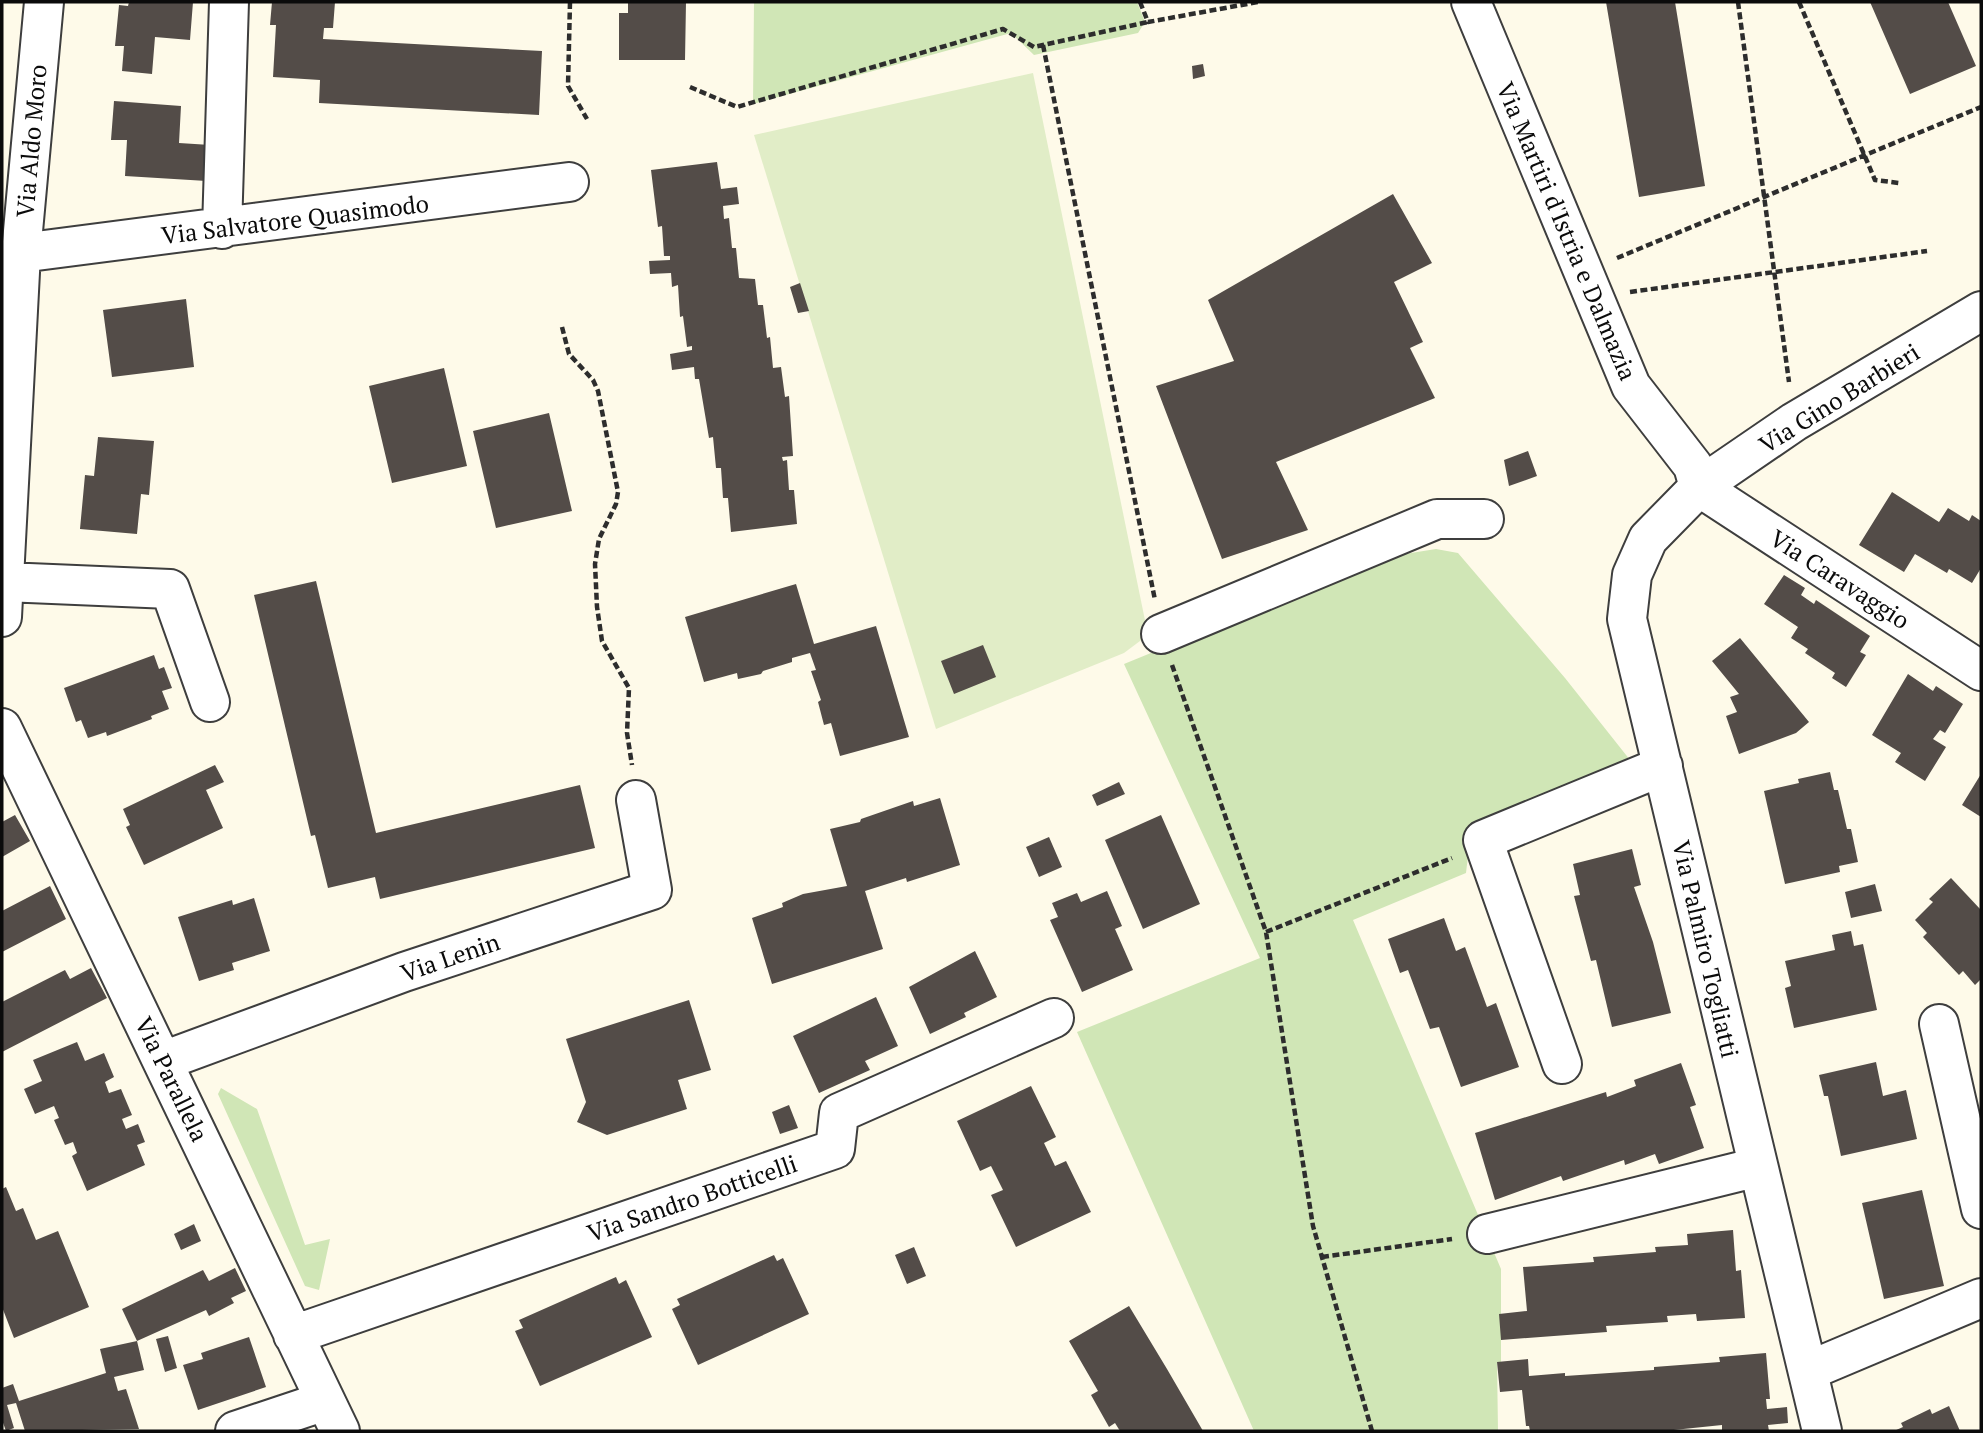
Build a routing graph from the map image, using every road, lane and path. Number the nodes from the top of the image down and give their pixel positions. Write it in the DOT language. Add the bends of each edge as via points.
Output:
graph roads {
  1 [pos="44,2"];
  2 [pos="229,2"];
  3 [pos="570,2"];
  4 [pos="1140,2"];
  5 [pos="1258,2"];
  6 [pos="1471,2"];
  7 [pos="1738,2"];
  8 [pos="1799,2"];
  9 [pos="1148,22"];
  10 [pos="1043,45"];
  11 [pos="690,87"];
  12 [pos="1981,107"];
  13 [pos="587,119"];
  14 [pos="1863,154"];
  15 [pos="569,182"];
  16 [pos="1899,183"];
  17 [pos="1763,195"];
  18 [pos="222,229"];
  19 [pos="1927,251"];
  20 [pos="21,253"];
  21 [pos="1774,272"];
  22 [pos="1589,284"];
  23 [pos="1981,311"];
  24 [pos="562,327"];
  25 [pos="1794,422"];
  26 [pos="1699,487"];
  27 [pos="1484,519"];
  28 [pos="3,599"];
  29 [pos="1161,634"];
  30 [pos="1981,671"];
  31 [pos="210,702"];
  32 [pos="2,728"];
  33 [pos="1663,766"];
  34 [pos="636,800"];
  35 [pos="1485,845"];
  36 [pos="1266,932"];
  37 [pos="1055,1018"];
  38 [pos="1939,1024"];
  39 [pos="163,1061"];
  40 [pos="1562,1063"];
  41 [pos="1758,1167"];
  42 [pos="1981,1209"];
  43 [pos="1473,1236"];
  44 [pos="1321,1257"];
  45 [pos="1981,1298"];
  46 [pos="293,1335"];
  47 [pos="1808,1371"];
  48 [pos="333,1416"];
  49 [pos="235,1431"];
  50 [pos="1372,1431"];
  51 [pos="1822,1431"];
  1 -- 20 [label="street, Via Aldo Moro"];
  2 -- 18 [label="street"];
  3 -- 13 [label="path" via="568,86"];
  4 -- 9 [label="path"];
  5 -- 9 [label="path"];
  6 -- 22 [label="street, Via Martiri d'Istria e Dalmazia"];
  7 -- 17 [label="path"];
  8 -- 14 [label="path"];
  9 -- 10 [label="path"];
  10 -- 11 [label="path" via="1034,47 1003,29 737,107"];
  10 -- 29 [label="path"];
  12 -- 14 [label="path"];
  14 -- 16 [label="path" via="1875,180"];
  14 -- 17 [label="path"];
  15 -- 18 [label="street, Via Salvatore Quasimodo"];
  17 -- 21 [label="path"];
  17 -- 22 [label="path"];
  18 -- 20 [label="street, Via Salvatore Quasimodo"];
  19 -- 21 [label="path"];
  20 -- 28 [label="street, Via Aldo Moro"];
  21 -- 22 [label="path"];
  21 -- 25 [label="path"];
  22 -- 26 [label="street, Via Martiri d'Istria e Dalmazia" via="1632,386 1693,467"];
  23 -- 25 [label="street, Via Gino Barbieri"];
  24 -- 34 [label="path" via="569,354 598,391 618,478 616,504 599,539 597,607 603,641 629,688 626,733"];
  25 -- 26 [label="street, Via Gino Barbieri"];
  26 -- 30 [label="street, Via Caravaggio"];
  26 -- 33 [label="street, Via Palmiro Togliatti" via="1648,538 1632,575 1627,619"];
  27 -- 29 [label="street" via="1437,519"];
  28 -- 31 [label="street" via="170,589"];
  29 -- 36 [label="path"];
  32 -- 39 [label="street, Via Parallela"];
  33 -- 35 [label="street" via="1483,840"];
  33 -- 41 [label="street, Via Palmiro Togliatti"];
  34 -- 39 [label="street, Via Lenin" via="652,890 404,972"];
  35 -- 36 [label="path"];
  35 -- 40 [label="street"];
  36 -- 44 [label="path" via="1312,1226"];
  37 -- 46 [label="street, Via Sandro Botticelli" via="839,1113 835,1149"];
  38 -- 42 [label="street"];
  39 -- 46 [label="street, Via Parallela"];
  41 -- 43 [label="street"];
  41 -- 47 [label="street, Via Palmiro Togliatti"];
  43 -- 44 [label="path"];
  44 -- 50 [label="path"];
  45 -- 47 [label="street"];
  46 -- 48 [label="street, Via Parallela"];
  47 -- 51 [label="street, Via Palmiro Togliatti"];
  48 -- 49 [label="street"];
}
